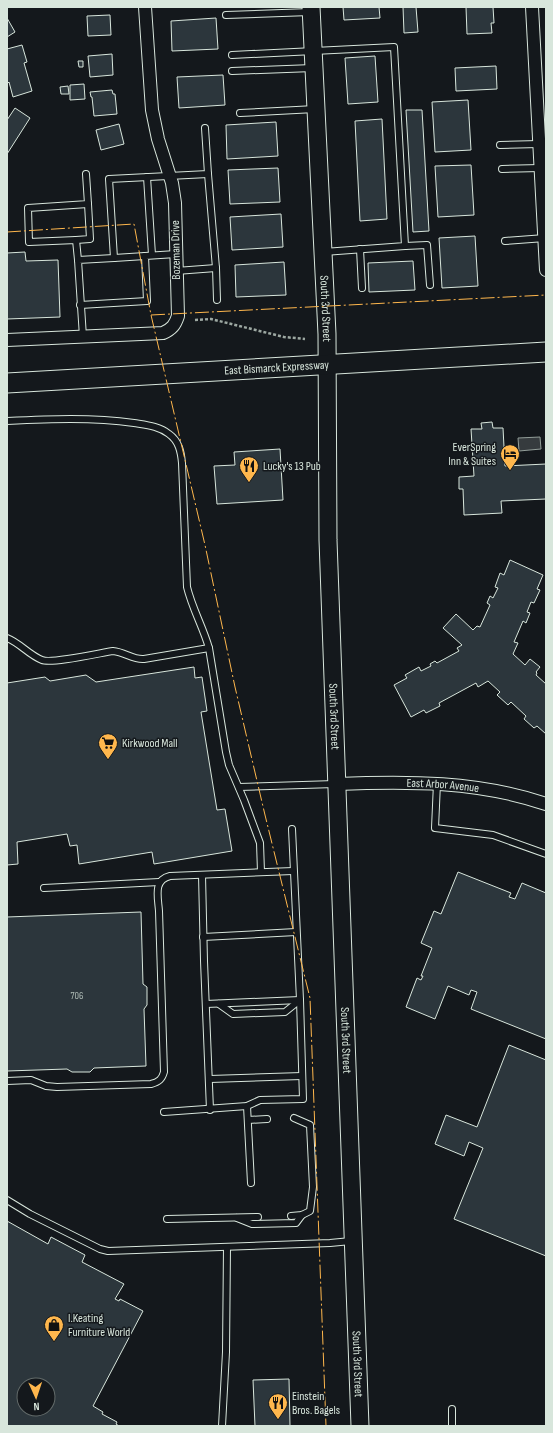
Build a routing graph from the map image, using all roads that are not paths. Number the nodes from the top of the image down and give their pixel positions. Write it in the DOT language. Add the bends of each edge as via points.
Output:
graph roads {
  1 [pos="145,7"];
  2 [pos="532,7"];
  3 [pos="311,10"];
  4 [pos="226,15"];
  5 [pos="232,54"];
  6 [pos="314,59"];
  7 [pos="232,70"];
  8 [pos="542,105"];
  9 [pos="317,109"];
  10 [pos="240,113"];
  11 [pos="205,128"];
  12 [pos="539,144"];
  13 [pos="500,145"];
  14 [pos="540,168"];
  15 [pos="502,169"];
  16 [pos="86,174"];
  17 [pos="208,174"];
  18 [pos="170,176"];
  19 [pos="147,177"];
  20 [pos="88,204"];
  21 [pos="545,238"];
  22 [pos="76,240"];
  23 [pos="505,241"];
  24 [pos="405,246"];
  25 [pos="360,249"];
  26 [pos="324,252"];
  27 [pos="176,254"];
  28 [pos="152,255"];
  29 [pos="145,256"];
  30 [pos="114,258"];
  31 [pos="78,260"];
  32 [pos="216,268"];
  33 [pos="176,270"];
  34 [pos="546,270"];
  35 [pos="430,285"];
  36 [pos="362,288"];
  37 [pos="217,300"];
  38 [pos="80,305"];
  39 [pos="83,337"];
  40 [pos="7,340"];
  41 [pos="546,352"];
  42 [pos="327,366"];
  43 [pos="7,383"];
  44 [pos="7,421"];
  45 [pos="7,638"];
  46 [pos="209,648"];
  47 [pos="437,783"];
  48 [pos="337,784"];
  49 [pos="239,787"];
  50 [pos="546,804"];
  51 [pos="292,829"];
  52 [pos="546,854"];
  53 [pos="293,871"];
  54 [pos="261,872"];
  55 [pos="202,875"];
  56 [pos="159,882"];
  57 [pos="44,888"];
  58 [pos="296,932"];
  59 [pos="203,937"];
  60 [pos="300,1000"];
  61 [pos="206,1004"];
  62 [pos="219,1004"];
  63 [pos="302,1076"];
  64 [pos="210,1079"];
  65 [pos="7,1081"];
  66 [pos="247,1106"];
  67 [pos="210,1110"];
  68 [pos="164,1112"];
  69 [pos="294,1118"];
  70 [pos="267,1119"];
  71 [pos="248,1120"];
  72 [pos="250,1183"];
  73 [pos="7,1200"];
  74 [pos="302,1215"];
  75 [pos="258,1216"];
  76 [pos="291,1216"];
  77 [pos="235,1217"];
  78 [pos="168,1219"];
  79 [pos="353,1240"];
  80 [pos="226,1247"];
  81 [pos="452,1409"];
  82 [pos="222,1426"];
  83 [pos="360,1426"];
  84 [pos="452,1426"];
  1 -- 18 [label="street, Bozeman Drive" via="152,110"];
  2 -- 8 [label="street"];
  3 -- 4 [label="lane"];
  3 -- 6 [label="street, South 3rd Street"];
  5 -- 6 [label="lane"];
  6 -- 7 [label="lane"];
  6 -- 9 [label="street, South 3rd Street"];
  6 -- 24 [label="lane" via="394,47"];
  8 -- 12 [label="street"];
  9 -- 10 [label="lane"];
  9 -- 26 [label="street, South 3rd Street"];
  11 -- 17 [label="lane"];
  12 -- 13 [label="lane"];
  12 -- 14 [label="street"];
  14 -- 15 [label="lane"];
  14 -- 21 [label="street"];
  16 -- 20 [label="lane"];
  17 -- 18 [label="lane"];
  17 -- 32 [label="lane"];
  18 -- 19 [label="lane"];
  18 -- 27 [label="street, Bozeman Drive" via="175,203"];
  19 -- 28 [label="lane"];
  19 -- 30 [label="lane" via="109,179"];
  20 -- 22 [label="lane" via="90,239"];
  20 -- 22 [label="lane" via="28,208 29,242"];
  21 -- 23 [label="lane"];
  21 -- 34 [label="street"];
  22 -- 31 [label="lane"];
  24 -- 25 [label="lane"];
  24 -- 35 [label="lane" via="427,245"];
  25 -- 26 [label="lane"];
  25 -- 36 [label="lane"];
  26 -- 42 [label="street, South 3rd Street"];
  27 -- 28 [label="lane"];
  27 -- 33 [label="street, Bozeman Drive"];
  28 -- 29 [label="lane"];
  29 -- 30 [label="lane"];
  29 -- 38 [label="lane" via="147,301"];
  30 -- 31 [label="lane"];
  31 -- 38 [label="lane"];
  32 -- 33 [label="lane"];
  32 -- 37 [label="lane"];
  33 -- 39 [label="street, Bozeman Drive" via="178,316 170,329 163,333"];
  38 -- 39 [label="lane"];
  39 -- 40 [label="street, Bozeman Drive"];
  41 -- 42 [label="main road, East Bismarck Expressway"];
  42 -- 43 [label="main road, East Bismarck Expressway"];
  42 -- 48 [label="street, South 3rd Street" via="328,540"];
  44 -- 46 [label="lane" via="110,420 155,427 176,440 181,454 187,587"];
  45 -- 46 [label="lane" via="48,662 113,651 139,659"];
  46 -- 49 [label="lane" via="226,752"];
  47 -- 48 [label="street, East Arbor Avenue"];
  47 -- 50 [label="street, East Arbor Avenue" via="491,790"];
  47 -- 52 [label="lane" via="435,828 493,835"];
  48 -- 49 [label="lane"];
  48 -- 79 [label="street, South 3rd Street"];
  49 -- 54 [label="lane" via="260,843"];
  51 -- 53 [label="lane"];
  53 -- 54 [label="lane"];
  53 -- 58 [label="lane"];
  54 -- 55 [label="lane"];
  55 -- 56 [label="lane" via="170,876"];
  55 -- 59 [label="lane"];
  56 -- 57 [label="lane"];
  56 -- 65 [label="lane" via="164,1072 160,1080 151,1084 57,1087 31,1080"];
  58 -- 59 [label="lane"];
  58 -- 60 [label="lane"];
  59 -- 61 [label="lane"];
  60 -- 62 [label="lane"];
  60 -- 62 [label="lane" via="285,1012 233,1014"];
  60 -- 63 [label="lane"];
  61 -- 62 [label="lane"];
  61 -- 64 [label="lane"];
  63 -- 64 [label="lane"];
  63 -- 66 [label="lane" via="303,1099 260,1100"];
  64 -- 67 [label="lane"];
  66 -- 67 [label="lane"];
  66 -- 71 [label="lane"];
  67 -- 68 [label="lane"];
  69 -- 74 [label="lane" via="310,1125 313,1187 310,1211"];
  70 -- 71 [label="lane"];
  71 -- 72 [label="lane"];
  73 -- 80 [label="lane" via="100,1249"];
  74 -- 76 [label="lane"];
  74 -- 77 [label="lane" via="296,1223 252,1224"];
  75 -- 77 [label="lane"];
  77 -- 78 [label="lane"];
  79 -- 80 [label="lane"];
  79 -- 83 [label="street, South 3rd Street"];
  80 -- 82 [label="lane" via="226,1352"];
  81 -- 84 [label="lane"];
}
